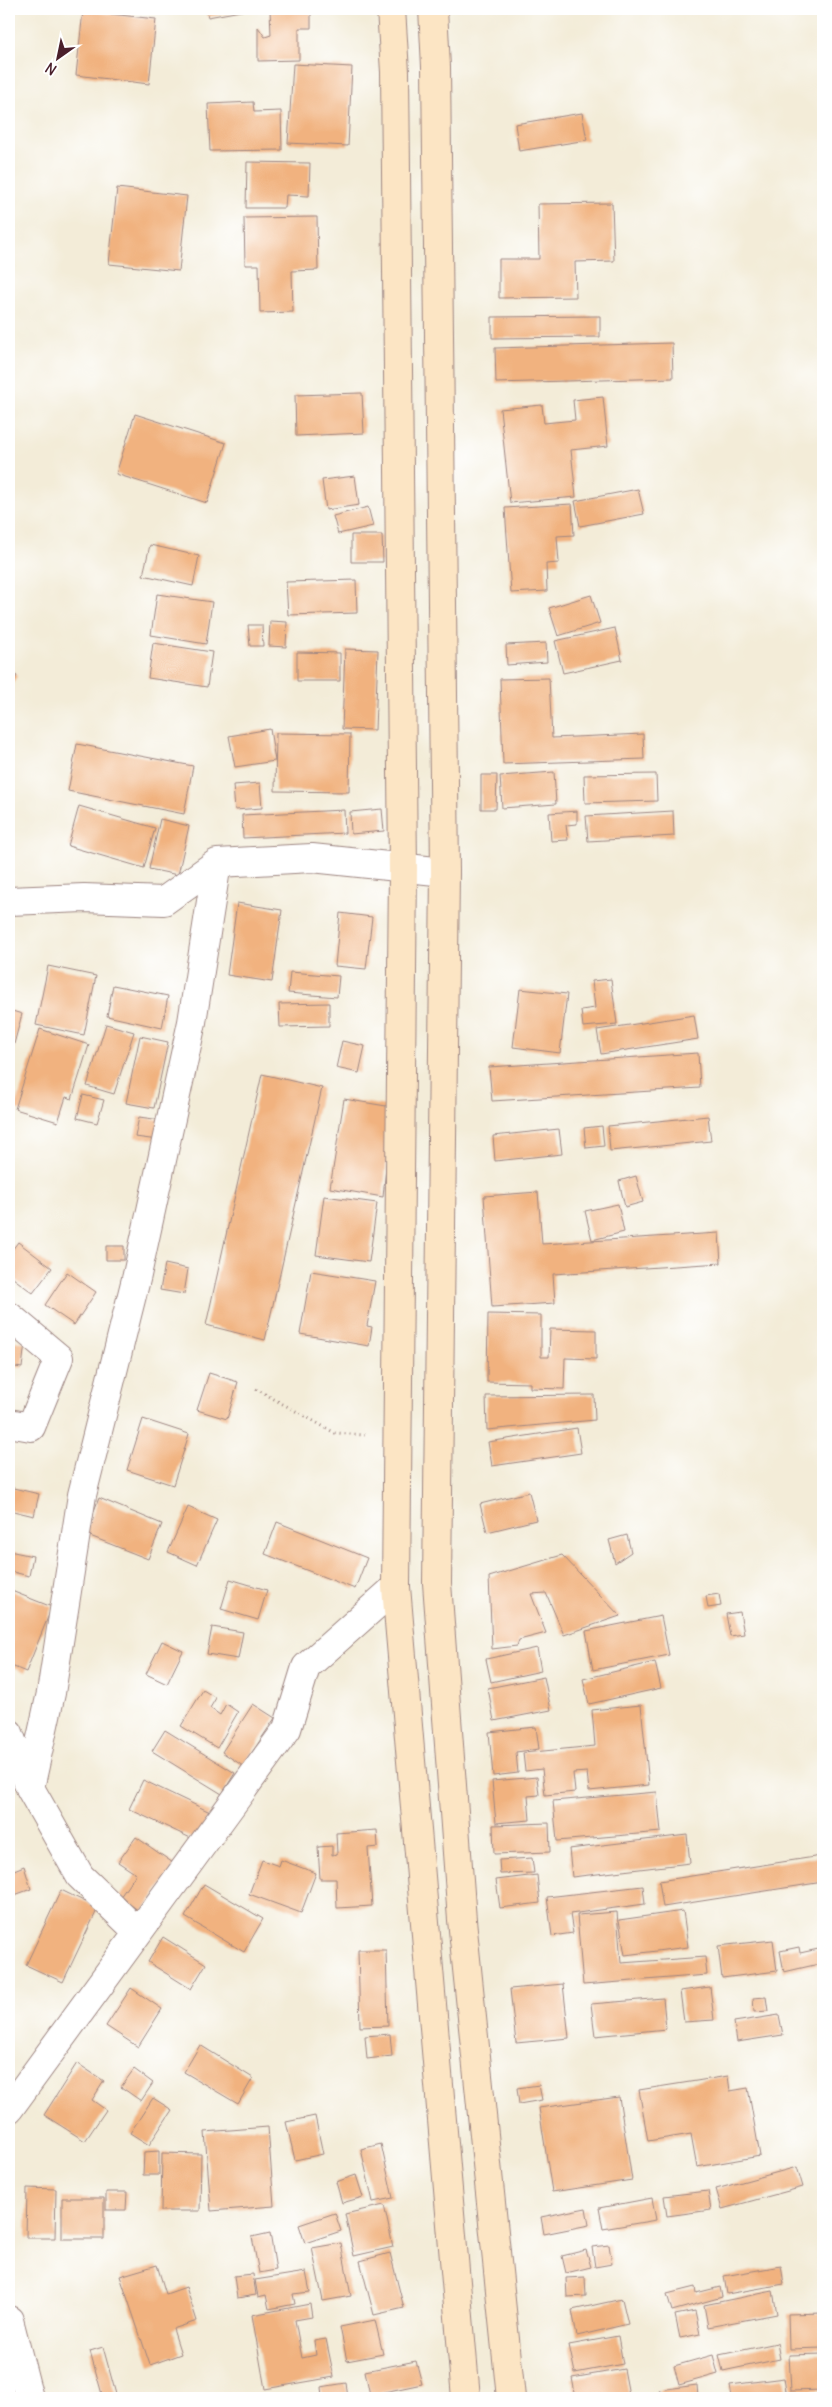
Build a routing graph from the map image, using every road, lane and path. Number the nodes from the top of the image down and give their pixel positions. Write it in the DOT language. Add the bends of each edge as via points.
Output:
graph roads {
  1 [pos="391,9"];
  2 [pos="433,9"];
  3 [pos="217,863"];
  4 [pos="403,869"];
  5 [pos="445,872"];
  6 [pos="9,901"];
  7 [pos="9,1316"];
  8 [pos="256,1389"];
  9 [pos="9,1423"];
  10 [pos="398,1436"];
  11 [pos="437,1583"];
  12 [pos="396,1587"];
  13 [pos="9,1733"];
  14 [pos="30,1788"];
  15 [pos="138,1932"];
  16 [pos="10,2107"];
  17 [pos="9,2320"];
  18 [pos="29,2398"];
  19 [pos="466,2398"];
  20 [pos="511,2398"];
  1 -- 4 [label="main road"];
  2 -- 5 [label="main road"];
  3 -- 4 [label="street" via="312,858"];
  3 -- 6 [label="street" via="164,901 84,898"];
  3 -- 14 [label="street" via="192,1022 137,1275 82,1495 51,1694"];
  4 -- 5 [label="street"];
  4 -- 10 [label="main road"];
  5 -- 11 [label="main road"];
  7 -- 9 [label="street" via="58,1358 31,1427"];
  8 -- 10 [label="path" via="335,1434"];
  10 -- 12 [label="main road"];
  11 -- 12 [label="main road"];
  11 -- 20 [label="main road" via="462,1920"];
  12 -- 15 [label="street" via="306,1667 287,1729"];
  12 -- 19 [label="main road"];
  13 -- 14 [label="street"];
  14 -- 15 [label="street" via="80,1876"];
  15 -- 16 [label="street"];
  17 -- 18 [label="street"];
}
